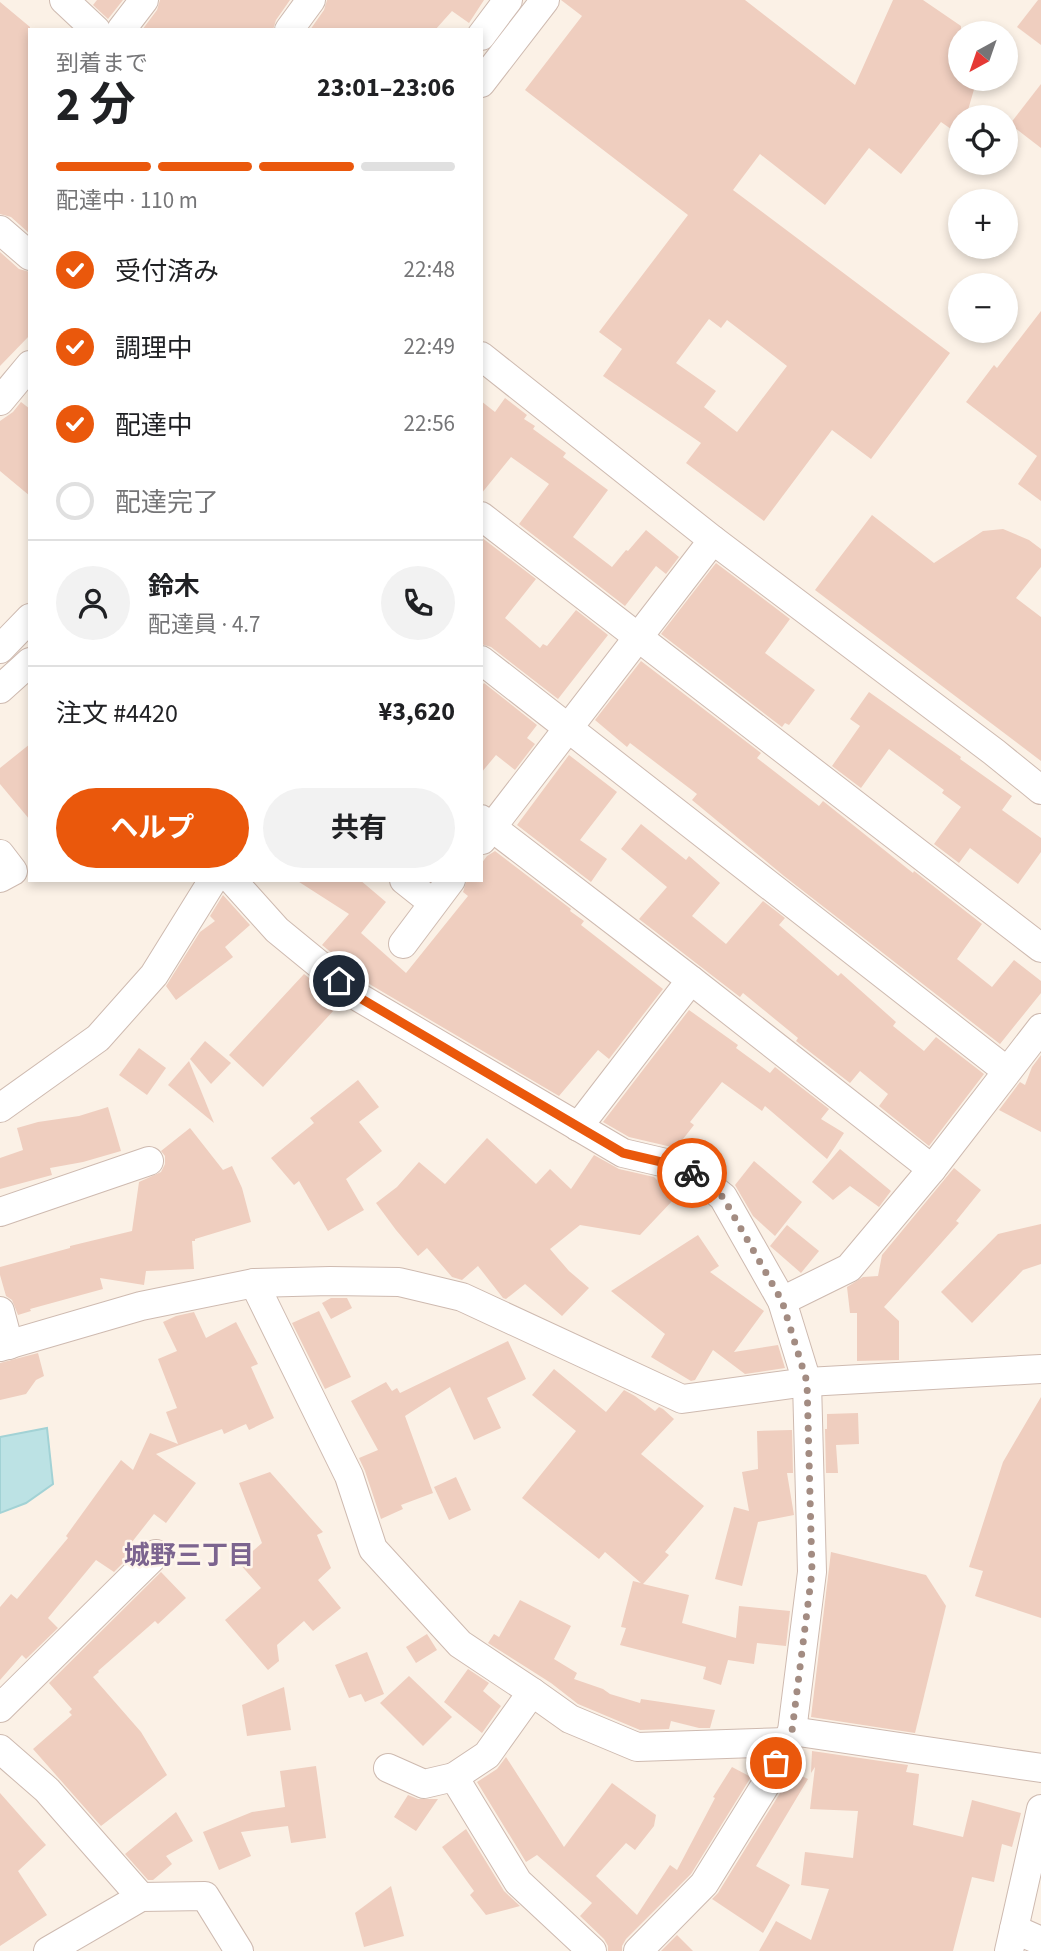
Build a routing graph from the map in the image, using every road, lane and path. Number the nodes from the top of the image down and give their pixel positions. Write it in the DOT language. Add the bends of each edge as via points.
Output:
graph roads {
  1 [pos="64,0"];
  2 [pos="144,0"];
  3 [pos="311,0"];
  4 [pos="508,0"];
  5 [pos="545,0"];
  6 [pos="94,28"];
  7 [pos="123,28"];
  8 [pos="290,28"];
  9 [pos="483,33"];
  10 [pos="483,80"];
  11 [pos="0,230"];
  12 [pos="28,254"];
  13 [pos="483,358"];
  14 [pos="28,367"];
  15 [pos="0,401"];
  16 [pos="483,518"];
  17 [pos="713,540"];
  18 [pos="638,638"];
  19 [pos="483,662"];
  20 [pos="28,664"];
  21 [pos="0,689"];
  22 [pos="568,729"];
  23 [pos="1041,790"];
  24 [pos="485,829"];
  25 [pos="0,853"];
  26 [pos="0,878"];
  27 [pos="212,882"];
  28 [pos="234,882"];
  29 [pos="406,882"];
  30 [pos="449,882"];
  31 [pos="433,904"];
  32 [pos="403,944"];
  33 [pos="1041,948"];
  34 [pos="691,980"];
  35 [pos="1041,1028"];
  36 [pos="1007,1072"];
  37 [pos="0,1108"];
  38 [pos="578,1127"];
  39 [pos="149,1161"];
  40 [pos="932,1169"];
  41 [pos="0,1212"];
  42 [pos="254,1283"];
  43 [pos="782,1301"];
  44 [pos="0,1311"];
  45 [pos="4,1346"];
  46 [pos="1041,1369"];
  47 [pos="807,1382"];
  48 [pos="156,1554"];
  49 [pos="532,1692"];
  50 [pos="0,1708"];
  51 [pos="790,1737"];
  52 [pos="0,1749"];
  53 [pos="388,1768"];
  54 [pos="1041,1768"];
  55 [pos="454,1777"];
  56 [pos="1041,1809"];
  57 [pos="141,1897"];
  58 [pos="1012,1940"];
  59 [pos="1041,1941"];
  60 [pos="48,1951"];
  61 [pos="239,1951"];
  62 [pos="592,1951"];
  63 [pos="638,1951"];
  1 -- 6 [label="street"];
  2 -- 7 [label="street"];
  3 -- 8 [label="street"];
  4 -- 9 [label="street"];
  5 -- 10 [label="street"];
  11 -- 12 [label="street"];
  13 -- 17 [label="street"];
  14 -- 15 [label="street"];
  16 -- 18 [label="street"];
  17 -- 18 [label="street"];
  17 -- 23 [label="street"];
  18 -- 22 [label="street"];
  18 -- 33 [label="street"];
  19 -- 22 [label="street"];
  20 -- 21 [label="street"];
  22 -- 24 [label="street"];
  22 -- 36 [label="street"];
  24 -- 34 [label="street"];
  25 -- 26 [label="street" via="13,871"];
  27 -- 37 [label="street" via="154,975 98,1038"];
  28 -- 38 [label="street" via="277,930 360,998"];
  29 -- 31 [label="street"];
  30 -- 31 [label="street"];
  31 -- 32 [label="street"];
  34 -- 38 [label="street"];
  34 -- 40 [label="street"];
  35 -- 36 [label="street"];
  36 -- 40 [label="street"];
  38 -- 43 [label="street" via="623,1153 687,1168 723,1197"];
  39 -- 41 [label="street"];
  40 -- 43 [label="street" via="849,1268"];
  42 -- 45 [label="street" via="141,1306"];
  42 -- 47 [label="street" via="399,1282 462,1297 682,1399"];
  42 -- 49 [label="street" via="349,1476 373,1549 460,1644"];
  43 -- 47 [label="street"];
  44 -- 45 [label="street"];
  46 -- 47 [label="street"];
  47 -- 51 [label="street" via="812,1572"];
  48 -- 50 [label="street"];
  49 -- 51 [label="street" via="570,1719 637,1747"];
  49 -- 55 [label="street" via="487,1755"];
  51 -- 54 [label="street"];
  51 -- 63 [label="street" via="704,1884"];
  52 -- 57 [label="street" via="47,1790"];
  53 -- 55 [label="street" via="424,1784"];
  55 -- 62 [label="street" via="518,1882"];
  56 -- 58 [label="street"];
  57 -- 60 [label="street"];
  57 -- 61 [label="street" via="205,1896"];
  58 -- 59 [label="street"];
}
